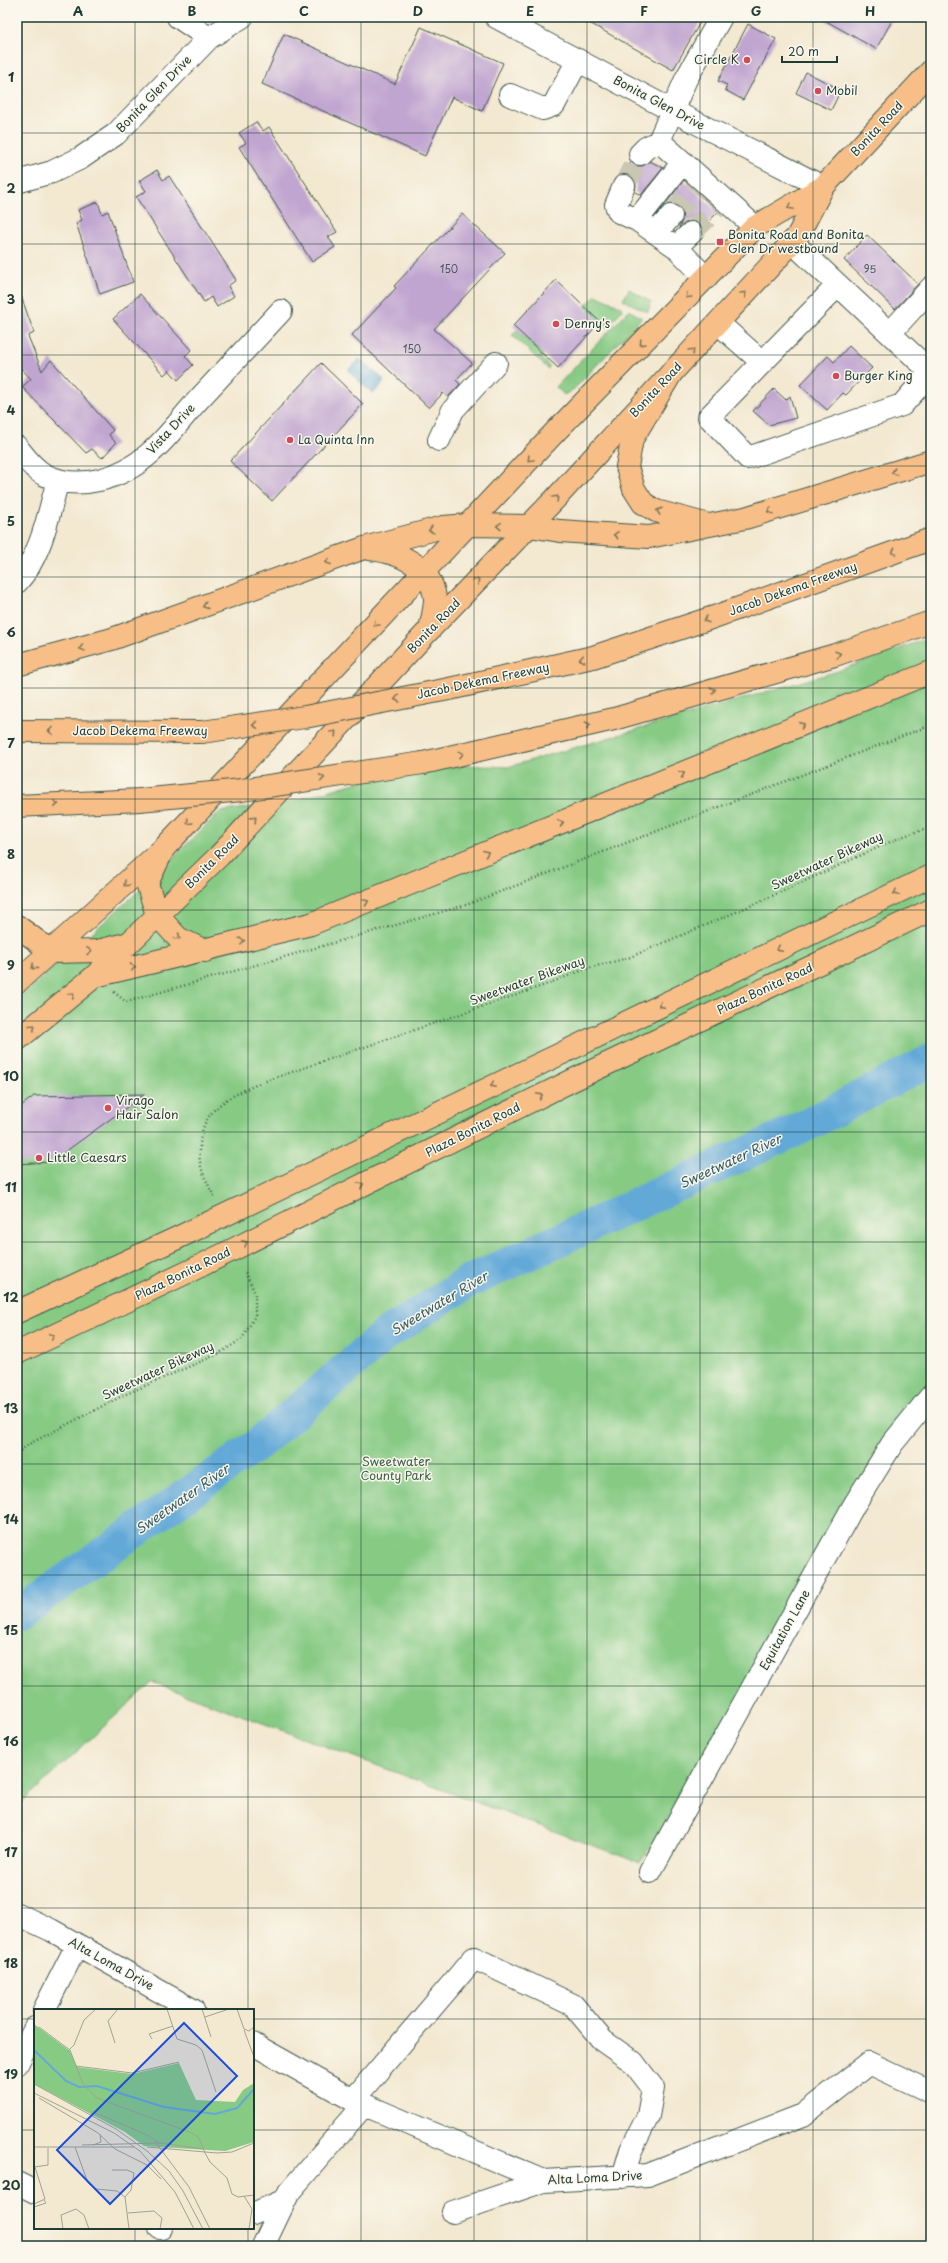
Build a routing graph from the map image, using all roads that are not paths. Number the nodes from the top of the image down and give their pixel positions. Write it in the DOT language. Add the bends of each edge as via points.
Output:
graph roads {
  1 [pos="178,17"];
  2 [pos="242,17"];
  3 [pos="496,17"];
  4 [pos="721,17"];
  5 [pos="209,38"];
  6 [pos="578,60"];
  7 [pos="931,71"];
  8 [pos="510,95"];
  9 [pos="672,110"];
  10 [pos="658,141"];
  11 [pos="640,154"];
  12 [pos="683,162"];
  13 [pos="17,182"];
  14 [pos="624,186"];
  15 [pos="823,187"];
  16 [pos="628,216"];
  17 [pos="671,216"];
  18 [pos="755,227"];
  19 [pos="656,233"];
  20 [pos="792,242"];
  21 [pos="706,278"];
  22 [pos="838,285"];
  23 [pos="931,288"];
  24 [pos="281,312"];
  25 [pos="718,323"];
  26 [pos="890,333"];
  27 [pos="762,362"];
  28 [pos="496,363"];
  29 [pos="672,372"];
  30 [pos="931,372"];
  31 [pos="439,440"];
  32 [pos="17,447"];
  33 [pos="931,461"];
  34 [pos="58,480"];
  35 [pos="469,525"];
  36 [pos="710,525"];
  37 [pos="530,526"];
  38 [pos="931,539"];
  39 [pos="364,548"];
  40 [pos="425,572"];
  41 [pos="17,582"];
  42 [pos="931,622"];
  43 [pos="430,629"];
  44 [pos="17,665"];
  45 [pos="931,672"];
  46 [pos="17,731"];
  47 [pos="17,806"];
  48 [pos="164,848"];
  49 [pos="931,876"];
  50 [pos="931,910"];
  51 [pos="157,916"];
  52 [pos="17,926"];
  53 [pos="126,944"];
  54 [pos="204,951"];
  55 [pos="52,952"];
  56 [pos="95,976"];
  57 [pos="17,982"];
  58 [pos="17,1040"];
  59 [pos="17,1312"];
  60 [pos="17,1353"];
  61 [pos="931,1396"];
  62 [pos="650,1872"];
  63 [pos="17,1914"];
  64 [pos="77,1945"];
  65 [pos="45,2009"];
  66 [pos="191,2009"];
  67 [pos="34,2030"];
  68 [pos="254,2045"];
  69 [pos="17,2064"];
  70 [pos="931,2092"];
  71 [pos="358,2102"];
  72 [pos="623,2177"];
  73 [pos="544,2182"];
  74 [pos="17,2183"];
  75 [pos="34,2192"];
  76 [pos="286,2200"];
  77 [pos="453,2212"];
  78 [pos="254,2214"];
  79 [pos="263,2246"];
  1 -- 5 [label="street"];
  2 -- 5 [label="street, Bonita Glen Drive"];
  3 -- 6 [label="street, Bonita Glen Drive"];
  4 -- 9 [label="street"];
  5 -- 13 [label="street, Bonita Glen Drive" via="116,134 81,158 52,172"];
  6 -- 8 [label="street" via="554,105 543,109"];
  6 -- 9 [label="street, Bonita Glen Drive"];
  7 -- 15 [label="main road, Bonita Road"];
  9 -- 10 [label="street"];
  9 -- 15 [label="street, Bonita Glen Drive"];
  10 -- 11 [label="street"];
  10 -- 12 [label="street"];
  12 -- 16 [label="street"];
  12 -- 18 [label="street" via="701,185"];
  14 -- 16 [label="street" via="616,205"];
  15 -- 18 [label="main road, Bonita Road, one-way"];
  15 -- 20 [label="main road, Bonita Road"];
  16 -- 19 [label="street"];
  17 -- 19 [label="street"];
  18 -- 21 [label="main road, Bonita Road"];
  19 -- 21 [label="street" via="683,240"];
  20 -- 22 [label="street"];
  25 -- 20 [label="main road, Bonita Road, one-way"];
  21 -- 35 [label="main road, Bonita Road, one-way" via="556,431"];
  22 -- 26 [label="street"];
  22 -- 27 [label="street"];
  23 -- 26 [label="street"];
  24 -- 34 [label="street, Vista Drive" via="149,454 116,475 98,481"];
  25 -- 27 [label="street"];
  29 -- 25 [label="main road, Bonita Road, one-way"];
  26 -- 30 [label="street"];
  27 -- 30 [label="street" via="709,417 748,458 902,405"];
  28 -- 31 [label="street" via="453,410"];
  36 -- 29 [label="main road, one-way" via="656,511 643,503 634,489 628,471 632,439"];
  37 -- 29 [label="main road, Bonita Road, one-way"];
  32 -- 34 [label="street, Vista Drive" via="34,467"];
  33 -- 36 [label="main road, one-way" via="745,518"];
  34 -- 41 [label="street" via="29,569"];
  37 -- 35 [label="main road, one-way"];
  35 -- 39 [label="main road, one-way" via="443,527"];
  35 -- 40 [label="main road, Bonita Road"];
  36 -- 37 [label="main road, one-way" via="649,537 560,531"];
  43 -- 37 [label="main road, Bonita Road, one-way"];
  38 -- 46 [label="main road, Jacob Dekema Freeway, one-way, bridge" via="714,617 593,657 449,689 305,717 202,732"];
  39 -- 40 [label="main road" via="386,550"];
  39 -- 44 [label="main road, one-way" via="112,640"];
  40 -- 43 [label="main road" via="432,583 435,599"];
  40 -- 48 [label="main road, Bonita Road, one-way"];
  47 -- 42 [label="main road, one-way, bridge" via="140,800 242,790 424,763 614,719 836,655"];
  51 -- 43 [label="main road, Bonita Road, one-way" via="219,856"];
  54 -- 45 [label="main road, one-way" via="311,924"];
  48 -- 51 [label="main road" via="147,883"];
  48 -- 55 [label="main road, Bonita Road, one-way"];
  49 -- 59 [label="main road, one-way" via="175,1239"];
  60 -- 50 [label="main road, Plaza Bonita Road, one-way" via="190,1271 573,1080"];
  51 -- 53 [label="main road, Bonita Road"];
  51 -- 54 [label="main road, one-way" via="178,938"];
  52 -- 55 [label="main road"];
  55 -- 53 [label="main road, one-way" via="98,951"];
  53 -- 56 [label="main road, Bonita Road"];
  56 -- 54 [label="main road, one-way"];
  55 -- 57 [label="main road, Bonita Road, one-way"];
  58 -- 56 [label="main road, Bonita Road, one-way"];
  61 -- 62 [label="street, Equitation Lane" via="892,1444 854,1505"];
  63 -- 64 [label="street, Alta Loma Drive"];
  64 -- 65 [label="street"];
  64 -- 66 [label="street, Alta Loma Drive"];
  67 -- 69 [label="street"];
  68 -- 71 [label="street, Alta Loma Drive"];
  70 -- 72 [label="street, Alta Loma Drive" via="869,2063 803,2115 648,2175"];
  71 -- 72 [label="street" via="474,1958 573,2005 603,2041 632,2062 653,2088 648,2116 631,2150"];
  71 -- 73 [label="street, Alta Loma Drive"];
  71 -- 76 [label="street" via="289,2192"];
  72 -- 73 [label="street, Alta Loma Drive"];
  73 -- 77 [label="street"];
  74 -- 75 [label="street"];
  76 -- 78 [label="street"];
  76 -- 79 [label="street"];
}
